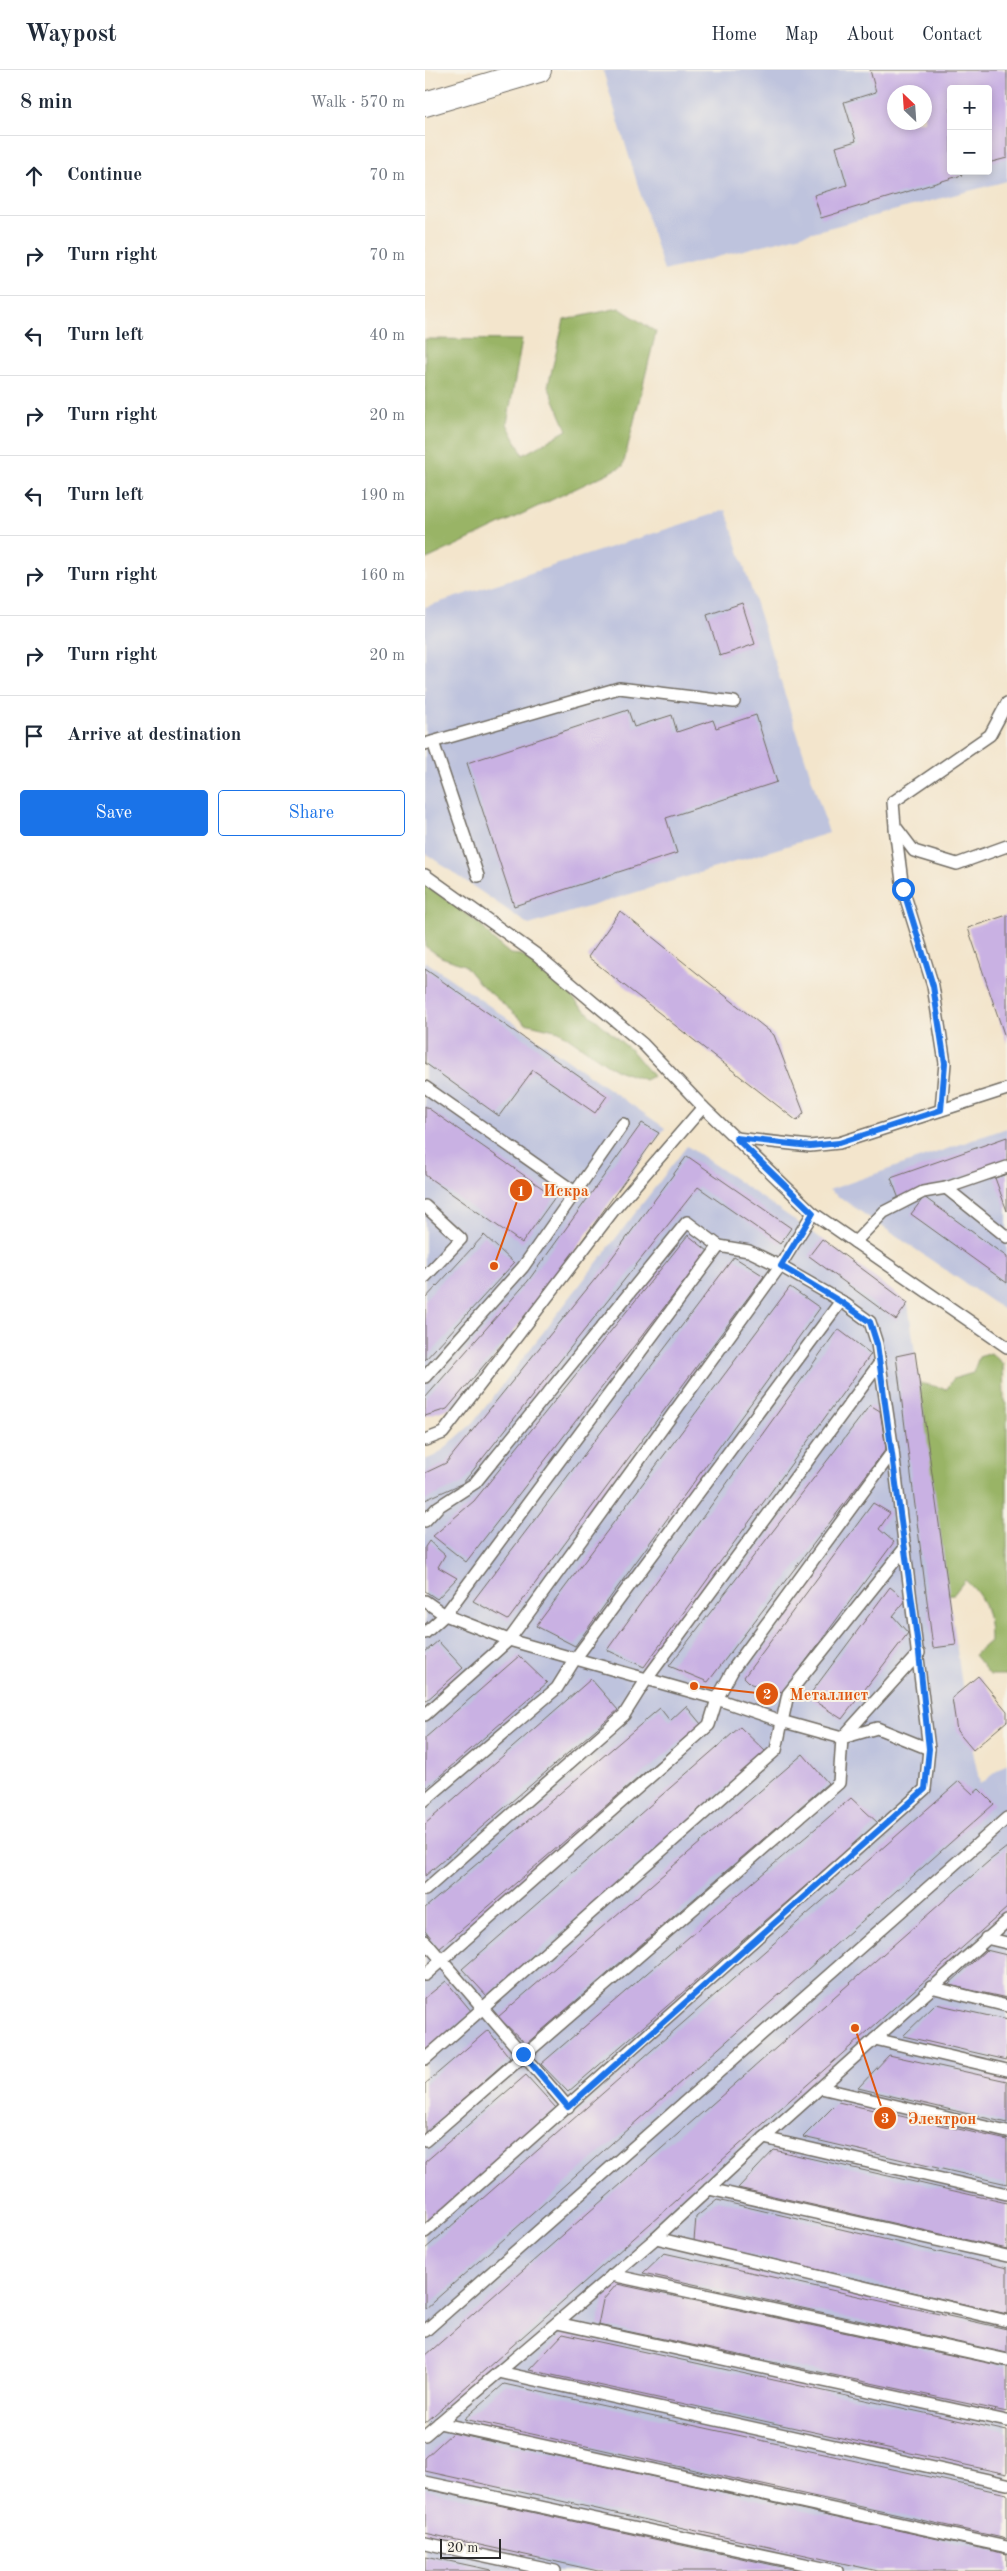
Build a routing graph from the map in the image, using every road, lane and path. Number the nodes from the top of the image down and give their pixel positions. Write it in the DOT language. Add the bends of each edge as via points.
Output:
graph roads {
  1 [pos="539,70"];
  2 [pos="425,104"];
  3 [pos="734,702"];
  4 [pos="1007,703"];
  5 [pos="429,743"];
  6 [pos="895,826"];
  7 [pos="1007,846"];
  8 [pos="425,875"];
  9 [pos="478,876"];
  10 [pos="425,1087"];
  11 [pos="1007,1089"];
  12 [pos="703,1107"];
  13 [pos="941,1110"];
  14 [pos="623,1124"];
  15 [pos="736,1138"];
  16 [pos="1007,1166"];
  17 [pos="946,1188"];
  18 [pos="575,1192"];
  19 [pos="425,1206"];
  20 [pos="813,1213"];
  21 [pos="1007,1237"];
  22 [pos="855,1242"];
  23 [pos="719,1246"];
  24 [pos="781,1266"];
  25 [pos="425,1277"];
  26 [pos="841,1302"];
  27 [pos="1007,1347"];
  28 [pos="879,1364"];
  29 [pos="425,1377"];
  30 [pos="425,1440"];
  31 [pos="893,1451"];
  32 [pos="425,1522"];
  33 [pos="905,1548"];
  34 [pos="425,1600"];
  35 [pos="445,1615"];
  36 [pos="425,1633"];
  37 [pos="509,1640"];
  38 [pos="919,1653"];
  39 [pos="575,1659"];
  40 [pos="646,1680"];
  41 [pos="717,1699"];
  42 [pos="425,1715"];
  43 [pos="781,1721"];
  44 [pos="841,1738"];
  45 [pos="929,1749"];
  46 [pos="425,1800"];
  47 [pos="1007,1818"];
  48 [pos="425,1890"];
  49 [pos="1007,1921"];
  50 [pos="986,1938"];
  51 [pos="425,1941"];
  52 [pos="1007,1943"];
  53 [pos="441,1961"];
  54 [pos="425,1975"];
  55 [pos="931,1987"];
  56 [pos="1007,2006"];
  57 [pos="483,2008"];
  58 [pos="875,2038"];
  59 [pos="523,2054"];
  60 [pos="425,2059"];
  61 [pos="1007,2070"];
  62 [pos="821,2088"];
  63 [pos="568,2107"];
  64 [pos="1007,2132"];
  65 [pos="764,2138"];
  66 [pos="425,2141"];
  67 [pos="709,2189"];
  68 [pos="1007,2194"];
  69 [pos="425,2232"];
  70 [pos="656,2238"];
  71 [pos="1007,2256"];
  72 [pos="612,2275"];
  73 [pos="1007,2321"];
  74 [pos="557,2323"];
  75 [pos="425,2331"];
  76 [pos="1007,2360"];
  77 [pos="499,2372"];
  78 [pos="1007,2421"];
  79 [pos="439,2423"];
  80 [pos="425,2435"];
  81 [pos="425,2482"];
  82 [pos="1007,2484"];
  83 [pos="425,2543"];
  84 [pos="1007,2547"];
  85 [pos="555,2571"];
  86 [pos="837,2571"];
  1 -- 2 [label="street"];
  3 -- 5 [label="lane" via="619,688"];
  4 -- 6 [label="lane" via="990,736 893,802"];
  5 -- 9 [label="lane"];
  6 -- 7 [label="lane" via="914,851 957,864"];
  6 -- 13 [label="lane" via="903,889 933,986 945,1063"];
  8 -- 12 [label="lane" via="537,955 643,1044"];
  10 -- 18 [label="lane"];
  11 -- 13 [label="lane"];
  12 -- 15 [label="lane"];
  12 -- 30 [label="lane" via="613,1211 443,1433"];
  13 -- 15 [label="lane" via="839,1143 810,1146"];
  14 -- 18 [label="lane"];
  15 -- 20 [label="lane"];
  16 -- 17 [label="lane"];
  17 -- 21 [label="lane"];
  17 -- 22 [label="lane" via="923,1192 884,1212"];
  18 -- 29 [label="lane" via="523,1267"];
  19 -- 25 [label="lane" via="461,1239"];
  20 -- 22 [label="lane"];
  20 -- 24 [label="lane"];
  22 -- 27 [label="lane"];
  23 -- 24 [label="lane" via="749,1251"];
  23 -- 32 [label="lane" via="687,1222 475,1483 438,1507"];
  23 -- 35 [label="lane"];
  24 -- 26 [label="lane"];
  24 -- 37 [label="lane"];
  26 -- 28 [label="lane" via="870,1322"];
  26 -- 39 [label="lane"];
  28 -- 31 [label="lane"];
  28 -- 40 [label="lane"];
  31 -- 33 [label="lane"];
  31 -- 41 [label="lane" via="733,1668"];
  33 -- 38 [label="lane"];
  33 -- 43 [label="lane" via="788,1694"];
  34 -- 35 [label="lane"];
  35 -- 36 [label="lane"];
  35 -- 37 [label="lane"];
  37 -- 39 [label="lane"];
  37 -- 42 [label="lane"];
  38 -- 44 [label="lane"];
  38 -- 45 [label="lane"];
  39 -- 40 [label="lane"];
  39 -- 46 [label="lane" via="557,1688"];
  40 -- 41 [label="lane"];
  40 -- 48 [label="lane" via="624,1714"];
  41 -- 43 [label="lane"];
  41 -- 53 [label="lane" via="709,1725"];
  43 -- 44 [label="lane"];
  43 -- 57 [label="lane" via="776,1750"];
  44 -- 45 [label="lane" via="877,1728"];
  44 -- 59 [label="lane" via="839,1783"];
  45 -- 63 [label="lane" via="925,1789"];
  47 -- 75 [label="lane"];
  49 -- 50 [label="lane"];
  50 -- 52 [label="lane"];
  50 -- 55 [label="lane"];
  51 -- 53 [label="lane"];
  53 -- 54 [label="lane"];
  53 -- 57 [label="lane"];
  55 -- 56 [label="lane"];
  55 -- 58 [label="lane"];
  57 -- 59 [label="lane"];
  57 -- 60 [label="lane"];
  58 -- 61 [label="lane"];
  58 -- 62 [label="lane"];
  59 -- 63 [label="lane"];
  59 -- 66 [label="lane"];
  62 -- 64 [label="lane"];
  62 -- 65 [label="lane"];
  63 -- 69 [label="lane"];
  65 -- 67 [label="lane"];
  65 -- 68 [label="lane"];
  67 -- 70 [label="lane"];
  67 -- 71 [label="lane"];
  70 -- 72 [label="lane"];
  70 -- 73 [label="lane"];
  72 -- 74 [label="lane"];
  72 -- 76 [label="lane"];
  74 -- 77 [label="lane"];
  74 -- 78 [label="lane"];
  77 -- 79 [label="lane"];
  77 -- 82 [label="lane"];
  79 -- 80 [label="lane"];
  79 -- 84 [label="lane"];
  81 -- 86 [label="lane"];
  83 -- 85 [label="lane"];
}
